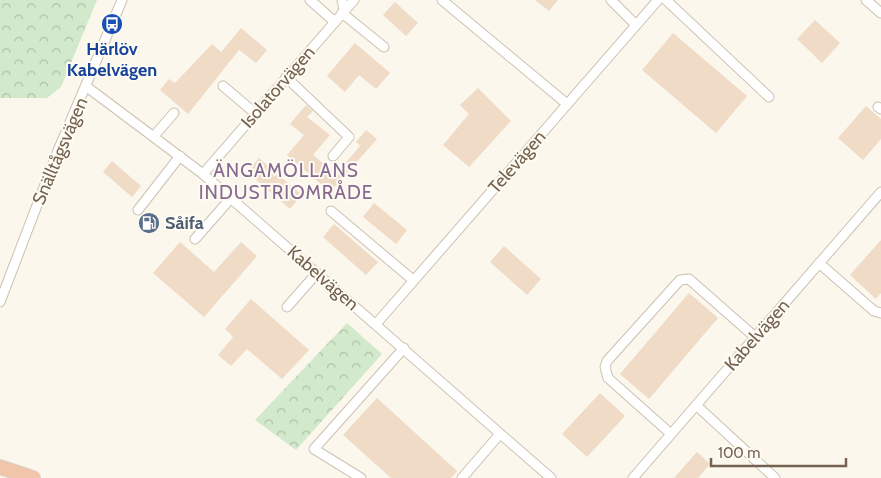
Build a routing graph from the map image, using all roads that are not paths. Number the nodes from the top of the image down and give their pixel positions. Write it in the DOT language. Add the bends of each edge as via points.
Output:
graph roads {
  1 [pos="122,0"];
  2 [pos="310,0"];
  3 [pos="342,0"];
  4 [pos="354,0"];
  5 [pos="442,0"];
  6 [pos="611,0"];
  7 [pos="658,0"];
  8 [pos="666,0"];
  9 [pos="866,0"];
  10 [pos="343,12"];
  11 [pos="881,13"];
  12 [pos="335,22"];
  13 [pos="636,24"];
  14 [pos="384,47"];
  15 [pos="286,78"];
  16 [pos="223,86"];
  17 [pos="87,87"];
  18 [pos="769,97"];
  19 [pos="567,104"];
  20 [pos="255,112"];
  21 [pos="174,113"];
  22 [pos="154,136"];
  23 [pos="180,156"];
  24 [pos="333,156"];
  25 [pos="203,174"];
  26 [pos="881,192"];
  27 [pos="231,198"];
  28 [pos="138,210"];
  29 [pos="331,212"];
  30 [pos="195,239"];
  31 [pos="820,263"];
  32 [pos="317,273"];
  33 [pos="413,280"];
  34 [pos="0,302"];
  35 [pos="287,307"];
  36 [pos="881,313"];
  37 [pos="376,324"];
  38 [pos="755,337"];
  39 [pos="404,348"];
  40 [pos="696,405"];
  41 [pos="500,434"];
  42 [pos="671,434"];
  43 [pos="0,467"];
  44 [pos="0,473"];
  45 [pos="21,478"];
  46 [pos="33,478"];
  47 [pos="361,478"];
  48 [pos="462,478"];
  49 [pos="550,478"];
  50 [pos="633,478"];
  51 [pos="775,478"];
  1 -- 17 [label="street, Snälltågsvägen"];
  2 -- 12 [label="street"];
  3 -- 10 [label="street"];
  4 -- 10 [label="street, Isolatorvägen"];
  5 -- 19 [label="street"];
  6 -- 13 [label="street"];
  7 -- 13 [label="street, Televägen"];
  8 -- 18 [label="street"];
  9 -- 11 [label="street"];
  10 -- 12 [label="street, Isolatorvägen"];
  10 -- 14 [label="street"];
  12 -- 15 [label="street, Isolatorvägen"];
  13 -- 19 [label="street, Televägen"];
  15 -- 20 [label="street, Isolatorvägen"];
  15 -- 24 [label="street" via="348,137"];
  16 -- 20 [label="street"];
  17 -- 22 [label="street, Kabelvägen"];
  17 -- 34 [label="street, Snälltågsvägen"];
  19 -- 33 [label="street, Televägen"];
  20 -- 25 [label="street, Isolatorvägen"];
  21 -- 22 [label="street"];
  22 -- 23 [label="street, Kabelvägen"];
  23 -- 25 [label="street, Kabelvägen"];
  23 -- 28 [label="street"];
  25 -- 27 [label="street, Kabelvägen"];
  26 -- 31 [label="street, Kabelvägen"];
  27 -- 30 [label="street"];
  27 -- 32 [label="street, Kabelvägen"];
  29 -- 33 [label="street"];
  31 -- 36 [label="street" via="874,311"];
  31 -- 38 [label="street, Kabelvägen"];
  32 -- 35 [label="street"];
  32 -- 37 [label="street, Kabelvägen"];
  33 -- 37 [label="street, Televägen"];
  37 -- 39 [label="street, Kabelvägen"];
  38 -- 40 [label="street, Kabelvägen"];
  38 -- 42 [label="street" via="688,279 684,279 607,361 608,378"];
  39 -- 41 [label="street, Kabelvägen"];
  39 -- 47 [label="street" via="314,449"];
  40 -- 42 [label="street, Kabelvägen"];
  40 -- 51 [label="street"];
  41 -- 48 [label="street"];
  41 -- 49 [label="street, Kabelvägen"];
  42 -- 50 [label="street, Kabelvägen"];
  43 -- 46 [label="highway"];
  44 -- 45 [label="highway"];
}
